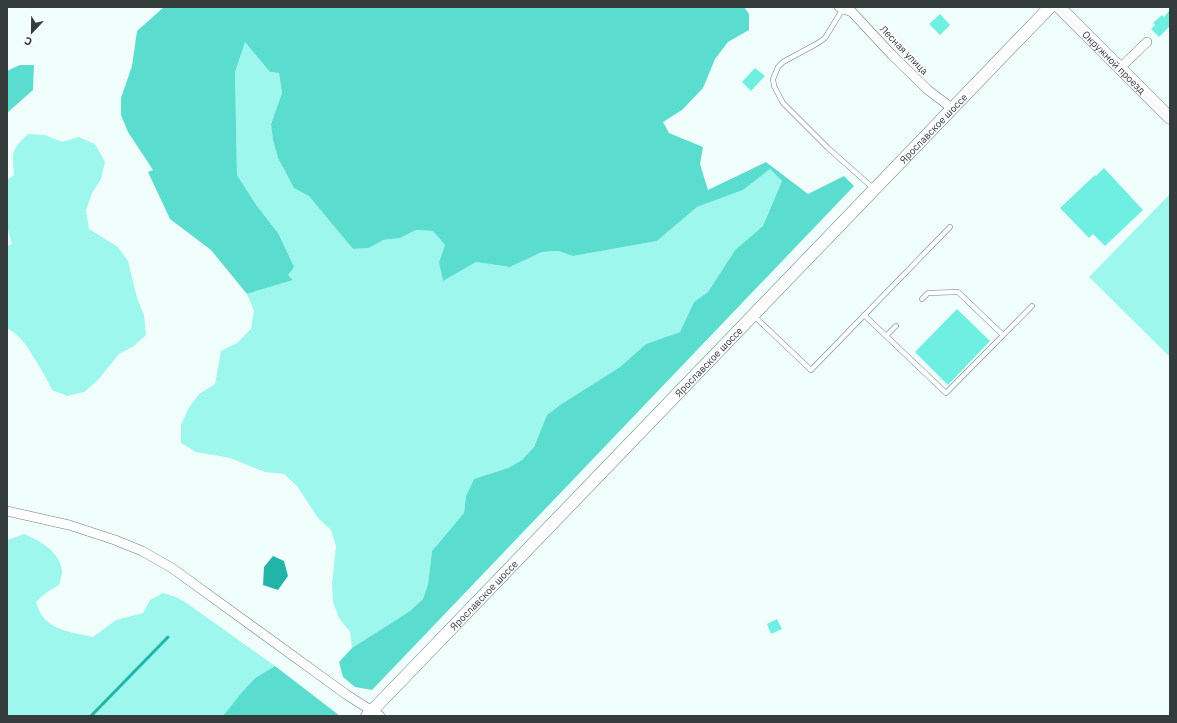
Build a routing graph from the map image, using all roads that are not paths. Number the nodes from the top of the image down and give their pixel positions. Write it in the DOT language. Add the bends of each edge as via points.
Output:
graph roads {
  1 [pos="1050,7"];
  2 [pos="1059,7"];
  3 [pos="843,8"];
  4 [pos="1147,42"];
  5 [pos="1120,68"];
  6 [pos="953,109"];
  7 [pos="1169,115"];
  8 [pos="875,189"];
  9 [pos="950,227"];
  10 [pos="922,299"];
  11 [pos="1032,306"];
  12 [pos="753,315"];
  13 [pos="864,316"];
  14 [pos="896,326"];
  15 [pos="886,336"];
  16 [pos="1003,336"];
  17 [pos="7,510"];
  18 [pos="373,714"];
  1 -- 6 [label="main road, Ярославское шоссе"];
  2 -- 5 [label="main road, Окружной проезд"];
  3 -- 6 [label="street, Лесная улица" via="861,20 928,90"];
  3 -- 8 [label="lane" via="825,38 783,62 775,72 774,86 783,103 828,148"];
  4 -- 5 [label="street"];
  5 -- 7 [label="main road, Окружной проезд"];
  6 -- 8 [label="main road, Ярославское шоссе"];
  8 -- 12 [label="main road, Ярославское шоссе"];
  9 -- 13 [label="lane"];
  10 -- 16 [label="lane" via="928,293 958,292"];
  11 -- 16 [label="lane"];
  12 -- 13 [label="lane" via="811,370"];
  12 -- 18 [label="main road, Ярославское шоссе"];
  13 -- 15 [label="lane"];
  14 -- 15 [label="lane"];
  15 -- 16 [label="lane" via="946,393"];
  17 -- 18 [label="street" via="69,524 142,551 172,568"];
}
